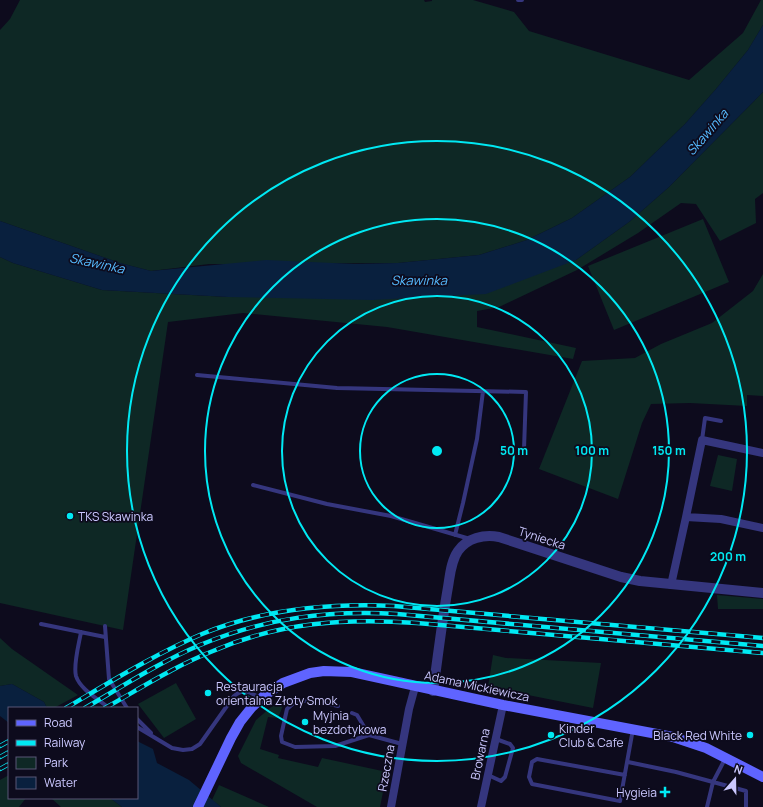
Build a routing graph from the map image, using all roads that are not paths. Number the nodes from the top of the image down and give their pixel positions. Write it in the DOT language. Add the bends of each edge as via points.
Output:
graph roads {
  1 [pos="197,375"];
  2 [pos="483,391"];
  3 [pos="721,421"];
  4 [pos="702,440"];
  5 [pos="524,449"];
  6 [pos="763,453"];
  7 [pos="253,485"];
  8 [pos="686,516"];
  9 [pos="763,528"];
  10 [pos="455,535"];
  11 [pos="472,540"];
  12 [pos="672,585"];
  13 [pos="763,593"];
  14 [pos="41,624"];
  15 [pos="105,626"];
  16 [pos="81,632"];
  17 [pos="105,637"];
  18 [pos="415,687"];
  19 [pos="433,691"];
  20 [pos="260,699"];
  21 [pos="503,705"];
  22 [pos="338,706"];
  23 [pos="108,707"];
  24 [pos="126,707"];
  25 [pos="352,713"];
  26 [pos="138,720"];
  27 [pos="138,728"];
  28 [pos="634,729"];
  29 [pos="368,735"];
  30 [pos="155,738"];
  31 [pos="496,739"];
  32 [pos="402,744"];
  33 [pos="725,757"];
  34 [pos="628,762"];
  35 [pos="488,775"];
  36 [pos="625,775"];
  37 [pos="763,777"];
  38 [pos="713,782"];
  39 [pos="198,807"];
  40 [pos="391,807"];
  41 [pos="481,807"];
  42 [pos="707,807"];
  43 [pos="746,807"];
  1 -- 2 [label="lane" via="337,388"];
  2 -- 5 [label="lane" via="526,392"];
  2 -- 10 [label="lane" via="477,439"];
  3 -- 4 [label="lane" via="705,418"];
  4 -- 6 [label="street"];
  4 -- 8 [label="street"];
  7 -- 10 [label="lane" via="327,504 391,516"];
  8 -- 9 [label="street" via="721,519"];
  8 -- 12 [label="street"];
  10 -- 11 [label="lane"];
  11 -- 12 [label="street, Tyniecka" via="485,536 499,537 621,577"];
  11 -- 19 [label="street" via="460,548 451,568"];
  12 -- 13 [label="street, Tyniecka"];
  14 -- 16 [label="lane"];
  15 -- 17 [label="lane"];
  16 -- 17 [label="lane"];
  16 -- 23 [label="lane" via="75,667 76,676 81,685"];
  17 -- 24 [label="lane" via="109,679"];
  18 -- 19 [label="main road, Adama Mickiewicza"];
  18 -- 20 [label="main road, Adama Mickiewicza" via="352,672 324,671 289,680"];
  18 -- 32 [label="street, Rzeczna"];
  19 -- 21 [label="main road, Adama Mickiewicza"];
  20 -- 30 [label="lane" via="248,691 238,693 200,744 192,749 172,748"];
  20 -- 39 [label="main road, Adama Mickiewicza" via="240,722"];
  21 -- 28 [label="main road, Adama Mickiewicza"];
  21 -- 31 [label="street, Browarna"];
  22 -- 29 [label="lane" via="317,701 296,701 287,709 282,742 296,747 335,746"];
  25 -- 29 [label="lane" via="357,715"];
  26 -- 30 [label="lane"];
  27 -- 30 [label="lane"];
  28 -- 33 [label="main road, Adama Mickiewicza" via="684,740"];
  28 -- 34 [label="lane"];
  29 -- 32 [label="lane"];
  31 -- 35 [label="street, Browarna"];
  31 -- 35 [label="lane" via="510,744 513,748 505,777 501,781"];
  32 -- 40 [label="street, Rzeczna"];
  33 -- 37 [label="main road, Adama Mickiewicza"];
  33 -- 38 [label="lane"];
  34 -- 36 [label="lane"];
  34 -- 38 [label="lane"];
  35 -- 41 [label="street, Browarna"];
  36 -- 36 [label="lane" via="620,801 532,784 530,777 532,762 537,759"];
  38 -- 42 [label="lane"];
  38 -- 43 [label="lane" via="746,791"];
}
